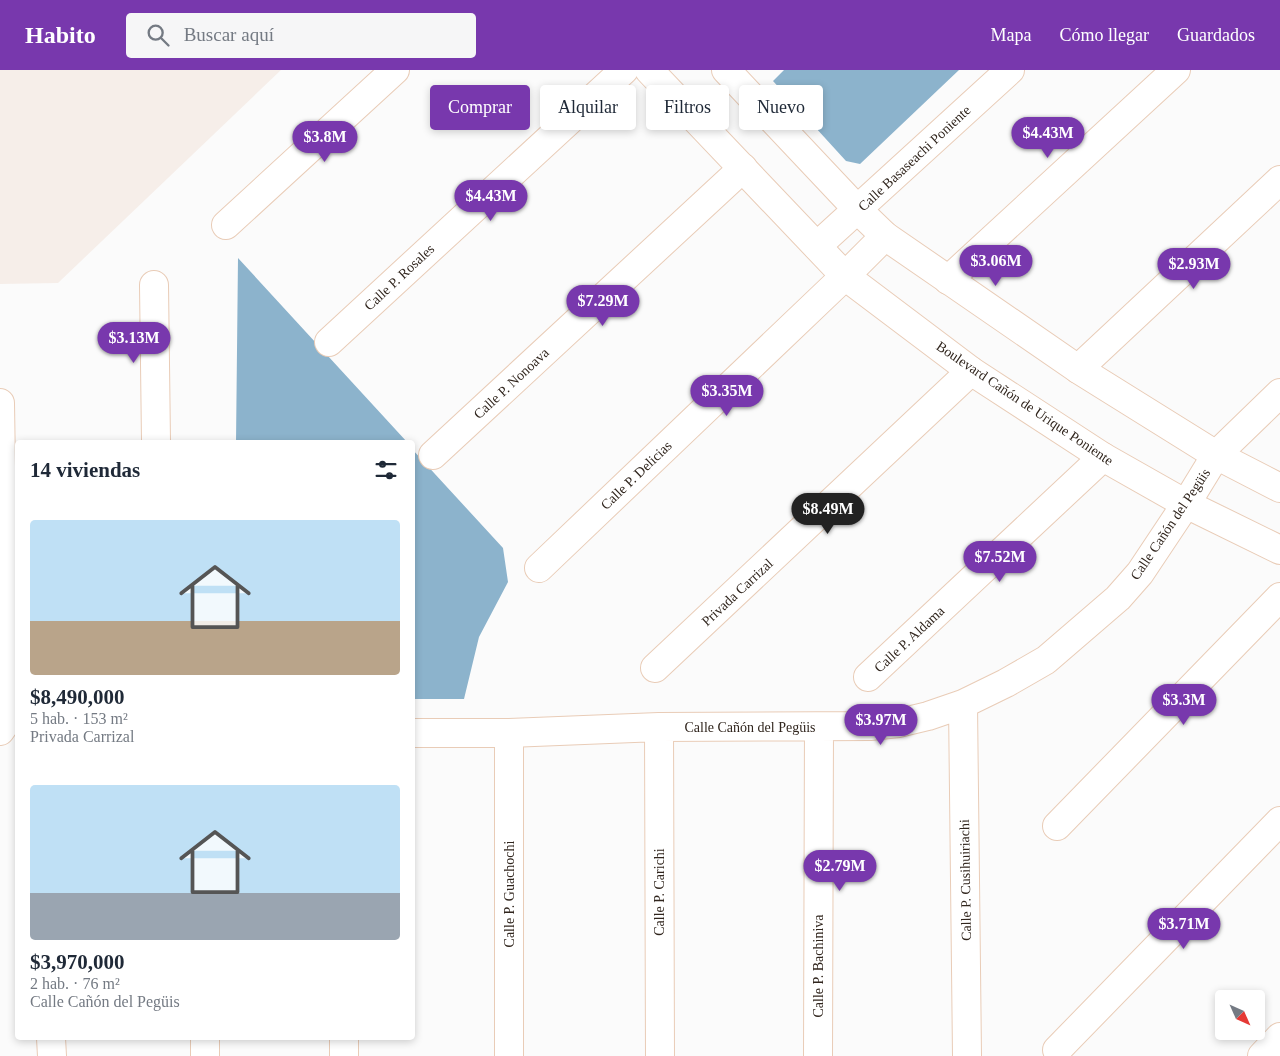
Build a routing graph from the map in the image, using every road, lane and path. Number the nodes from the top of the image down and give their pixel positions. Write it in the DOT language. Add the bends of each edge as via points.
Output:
graph roads {
  1 [pos="395,70"];
  2 [pos="624,70"];
  3 [pos="649,70"];
  4 [pos="726,70"];
  5 [pos="1010,70"];
  6 [pos="1176,70"];
  7 [pos="744,168"];
  8 [pos="1280,180"];
  9 [pos="858,210"];
  10 [pos="226,225"];
  11 [pos="885,236"];
  12 [pos="817,246"];
  13 [pos="845,276"];
  14 [pos="948,280"];
  15 [pos="154,285"];
  16 [pos="329,342"];
  17 [pos="1078,369"];
  18 [pos="971,371"];
  19 [pos="1280,393"];
  20 [pos="0,403"];
  21 [pos="156,440"];
  22 [pos="433,455"];
  23 [pos="1216,455"];
  24 [pos="1103,457"];
  25 [pos="1280,488"];
  26 [pos="1186,504"];
  27 [pos="1280,550"];
  28 [pos="539,568"];
  29 [pos="1280,598"];
  30 [pos="656,668"];
  31 [pos="868,678"];
  32 [pos="963,704"];
  33 [pos="6,727"];
  34 [pos="659,727"];
  35 [pos="819,727"];
  36 [pos="415,733"];
  37 [pos="509,733"];
  38 [pos="1280,821"];
  39 [pos="1057,826"];
  40 [pos="1280,1037"];
  41 [pos="51,1040"];
  42 [pos="205,1040"];
  43 [pos="344,1040"];
  44 [pos="1057,1050"];
  45 [pos="52,1056"];
  46 [pos="205,1056"];
  47 [pos="344,1056"];
  48 [pos="509,1056"];
  49 [pos="660,1056"];
  50 [pos="818,1056"];
  51 [pos="968,1056"];
  52 [pos="1262,1056"];
  1 -- 10 [label="street"];
  2 -- 16 [label="street, Calle P. Rosales"];
  3 -- 7 [label="street, Boulevard Cañón de Urique Poniente"];
  4 -- 9 [label="street"];
  5 -- 9 [label="street, Calle Basaseachi Poniente"];
  6 -- 14 [label="street"];
  7 -- 12 [label="street, Boulevard Cañón de Urique Poniente"];
  7 -- 22 [label="street, Calle P. Nonoava"];
  8 -- 17 [label="street"];
  9 -- 11 [label="street"];
  9 -- 12 [label="street, Calle Basaseachi Poniente"];
  11 -- 13 [label="street, Calle P. Delicias"];
  11 -- 14 [label="street"];
  12 -- 13 [label="street, Boulevard Cañón de Urique Poniente"];
  13 -- 18 [label="street, Boulevard Cañón de Urique Poniente"];
  13 -- 28 [label="street, Calle P. Delicias"];
  14 -- 17 [label="street"];
  15 -- 21 [label="street"];
  17 -- 23 [label="street"];
  18 -- 24 [label="street, Boulevard Cañón de Urique Poniente"];
  18 -- 30 [label="street, Privada Carrizal"];
  19 -- 23 [label="street, Calle Cañón del Pegüis"];
  20 -- 33 [label="street"];
  23 -- 25 [label="street"];
  23 -- 26 [label="street, Calle Cañón del Pegüis"];
  24 -- 26 [label="street, Boulevard Cañón de Urique Poniente"];
  24 -- 31 [label="street, Calle P. Aldama"];
  26 -- 27 [label="street, Boulevard Cañón de Urique Poniente"];
  26 -- 32 [label="street, Calle Cañón del Pegüis" via="1140,573 1118,598 1046,660"];
  29 -- 39 [label="street"];
  32 -- 35 [label="street, Calle Cañón del Pegüis" via="899,723"];
  32 -- 51 [label="street, Calle P. Cusihuiriachi"];
  34 -- 35 [label="street, Calle Cañón del Pegüis"];
  34 -- 37 [label="street, Calle Cañón del Pegüis"];
  34 -- 49 [label="street, Calle P. Carichi"];
  35 -- 50 [label="street, Calle P. Bachiniva"];
  36 -- 37 [label="street, Calle Cañón del Pegüis"];
  37 -- 48 [label="street, Calle P. Guachochi"];
  38 -- 44 [label="street"];
  40 -- 52 [label="street"];
  41 -- 45 [label="street"];
  42 -- 46 [label="street"];
  43 -- 47 [label="street"];
}
